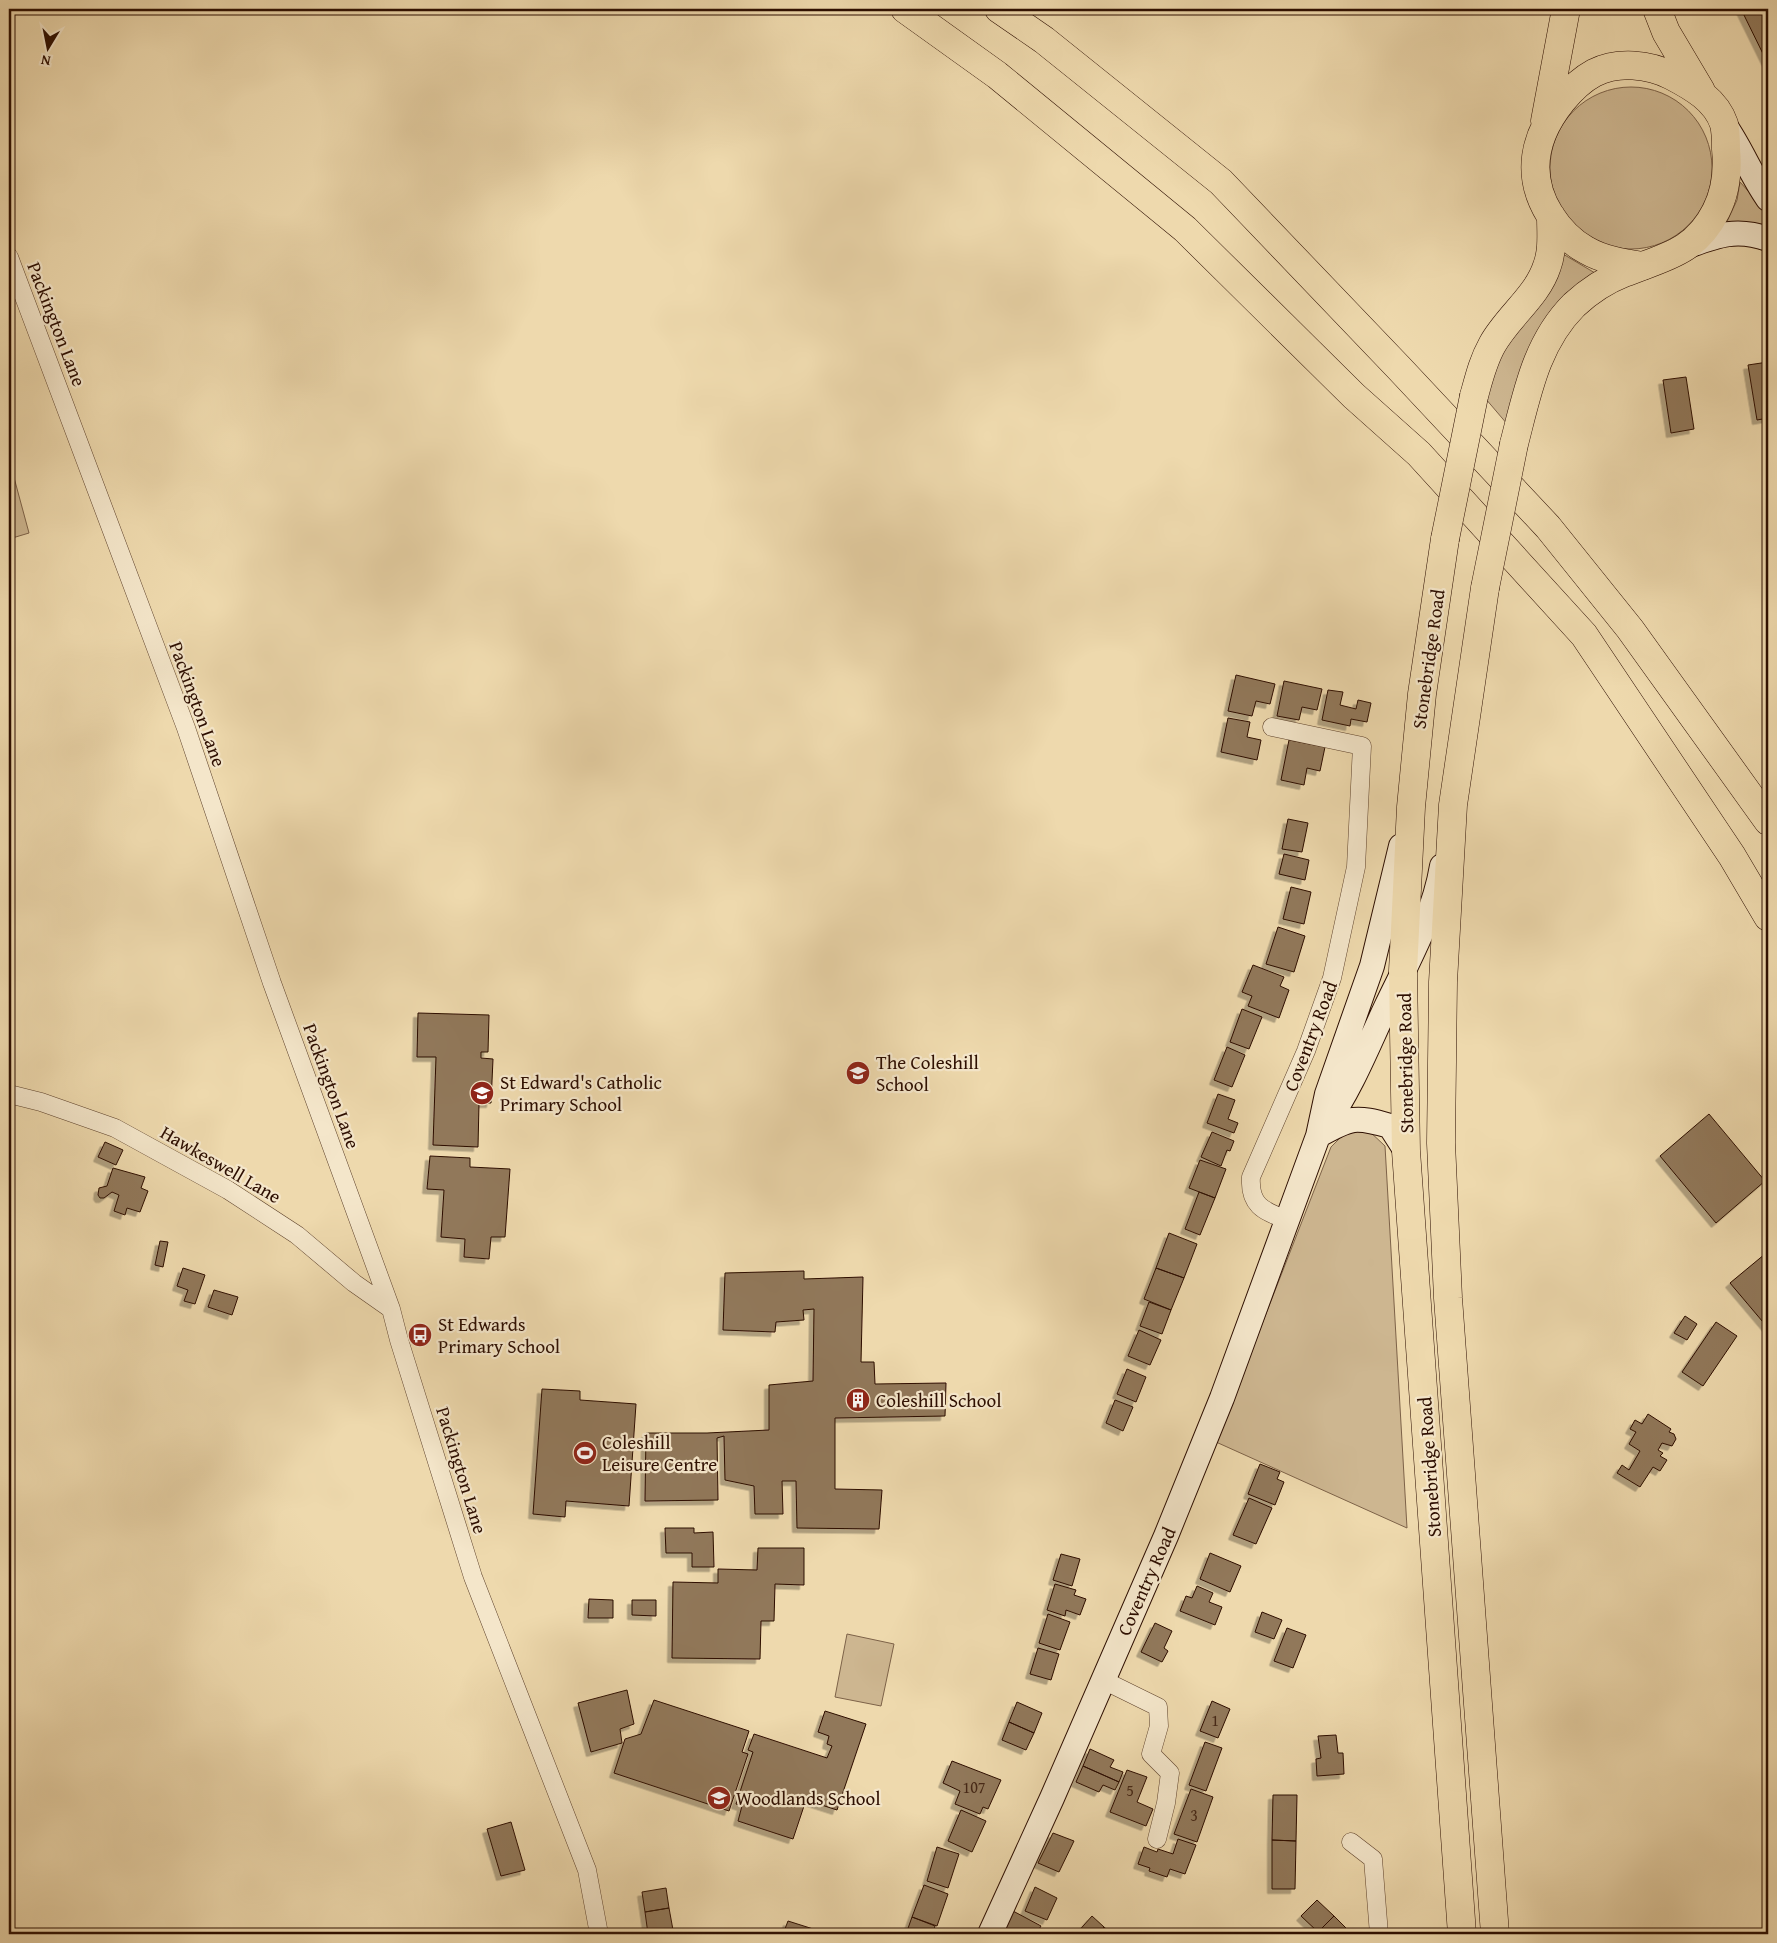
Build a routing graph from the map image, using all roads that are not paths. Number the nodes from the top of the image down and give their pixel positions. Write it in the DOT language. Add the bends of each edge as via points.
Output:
graph roads {
  1 [pos="905,9"];
  2 [pos="999,9"];
  3 [pos="1566,9"];
  4 [pos="1657,9"];
  5 [pos="1702,93"];
  6 [pos="1724,124"];
  7 [pos="1543,130"];
  8 [pos="1768,199"];
  9 [pos="1551,216"];
  10 [pos="1768,239"];
  11 [pos="1687,247"];
  12 [pos="9,257"];
  13 [pos="1643,266"];
  14 [pos="1272,727"];
  15 [pos="1453,805"];
  16 [pos="1411,807"];
  17 [pos="1768,820"];
  18 [pos="1768,917"];
  19 [pos="1403,971"];
  20 [pos="9,1094"];
  21 [pos="1318,1136"];
  22 [pos="1406,1151"];
  23 [pos="1287,1220"];
  24 [pos="391,1309"];
  25 [pos="1103,1680"];
  26 [pos="1157,1839"];
  27 [pos="1351,1842"];
  28 [pos="599,1934"];
  29 [pos="990,1934"];
  30 [pos="1379,1934"];
  31 [pos="1462,1934"];
  32 [pos="1496,1934"];
  1 -- 18 [label="highway" via="997,75 1185,229 1354,396 1419,454 1584,635 1732,856"];
  2 -- 17 [label="highway" via="1044,40 1221,182 1399,368 1548,527 1630,629"];
  3 -- 7 [label="highway"];
  4 -- 5 [label="highway" via="1666,32"];
  5 -- 6 [label="highway"];
  5 -- 7 [label="highway" via="1654,68 1607,68 1581,82 1556,109"];
  6 -- 8 [label="main road"];
  6 -- 11 [label="highway, Stonebridge Road" via="1727,174 1722,200 1708,226"];
  7 -- 9 [label="highway" via="1535,159 1536,179"];
  9 -- 13 [label="highway" via="1584,250"];
  9 -- 16 [label="highway, Stonebridge Road, bridge" via="1548,265 1539,284 1492,344 1474,396 1445,539 1422,694"];
  10 -- 11 [label="main road" via="1741,232 1719,234"];
  11 -- 13 [label="highway, Stonebridge Road"];
  12 -- 24 [label="street, Packington Lane" via="186,728 272,983"];
  13 -- 15 [label="highway, Stonebridge Road, bridge" via="1591,291 1574,305 1542,349 1533,371 1514,444 1485,588"];
  14 -- 23 [label="street, Coventry Road" via="1362,746 1356,867 1332,978 1306,1051 1251,1177 1250,1189 1254,1200 1264,1211"];
  15 -- 19 [label="main road" via="1432,907"];
  15 -- 32 [label="highway, Stonebridge Road" via="1443,982 1441,1143 1448,1298"];
  16 -- 19 [label="highway, Stonebridge Road"];
  16 -- 21 [label="main road" via="1372,966 1328,1094"];
  19 -- 21 [label="main road" via="1342,1101"];
  19 -- 22 [label="highway, Stonebridge Road"];
  20 -- 24 [label="street, Hawkeswell Lane" via="115,1128 228,1190 297,1235"];
  21 -- 22 [label="main road" via="1343,1121 1365,1118 1390,1126"];
  21 -- 23 [label="main road, Coventry Road"];
  22 -- 31 [label="highway, Stonebridge Road"];
  23 -- 25 [label="main road, Coventry Road" via="1222,1398"];
  24 -- 28 [label="street, Packington Lane" via="473,1577 587,1870"];
  25 -- 26 [label="street" via="1158,1707 1159,1726 1151,1754 1170,1773"];
  25 -- 29 [label="main road, Coventry Road"];
  27 -- 30 [label="street" via="1373,1859"];
}
